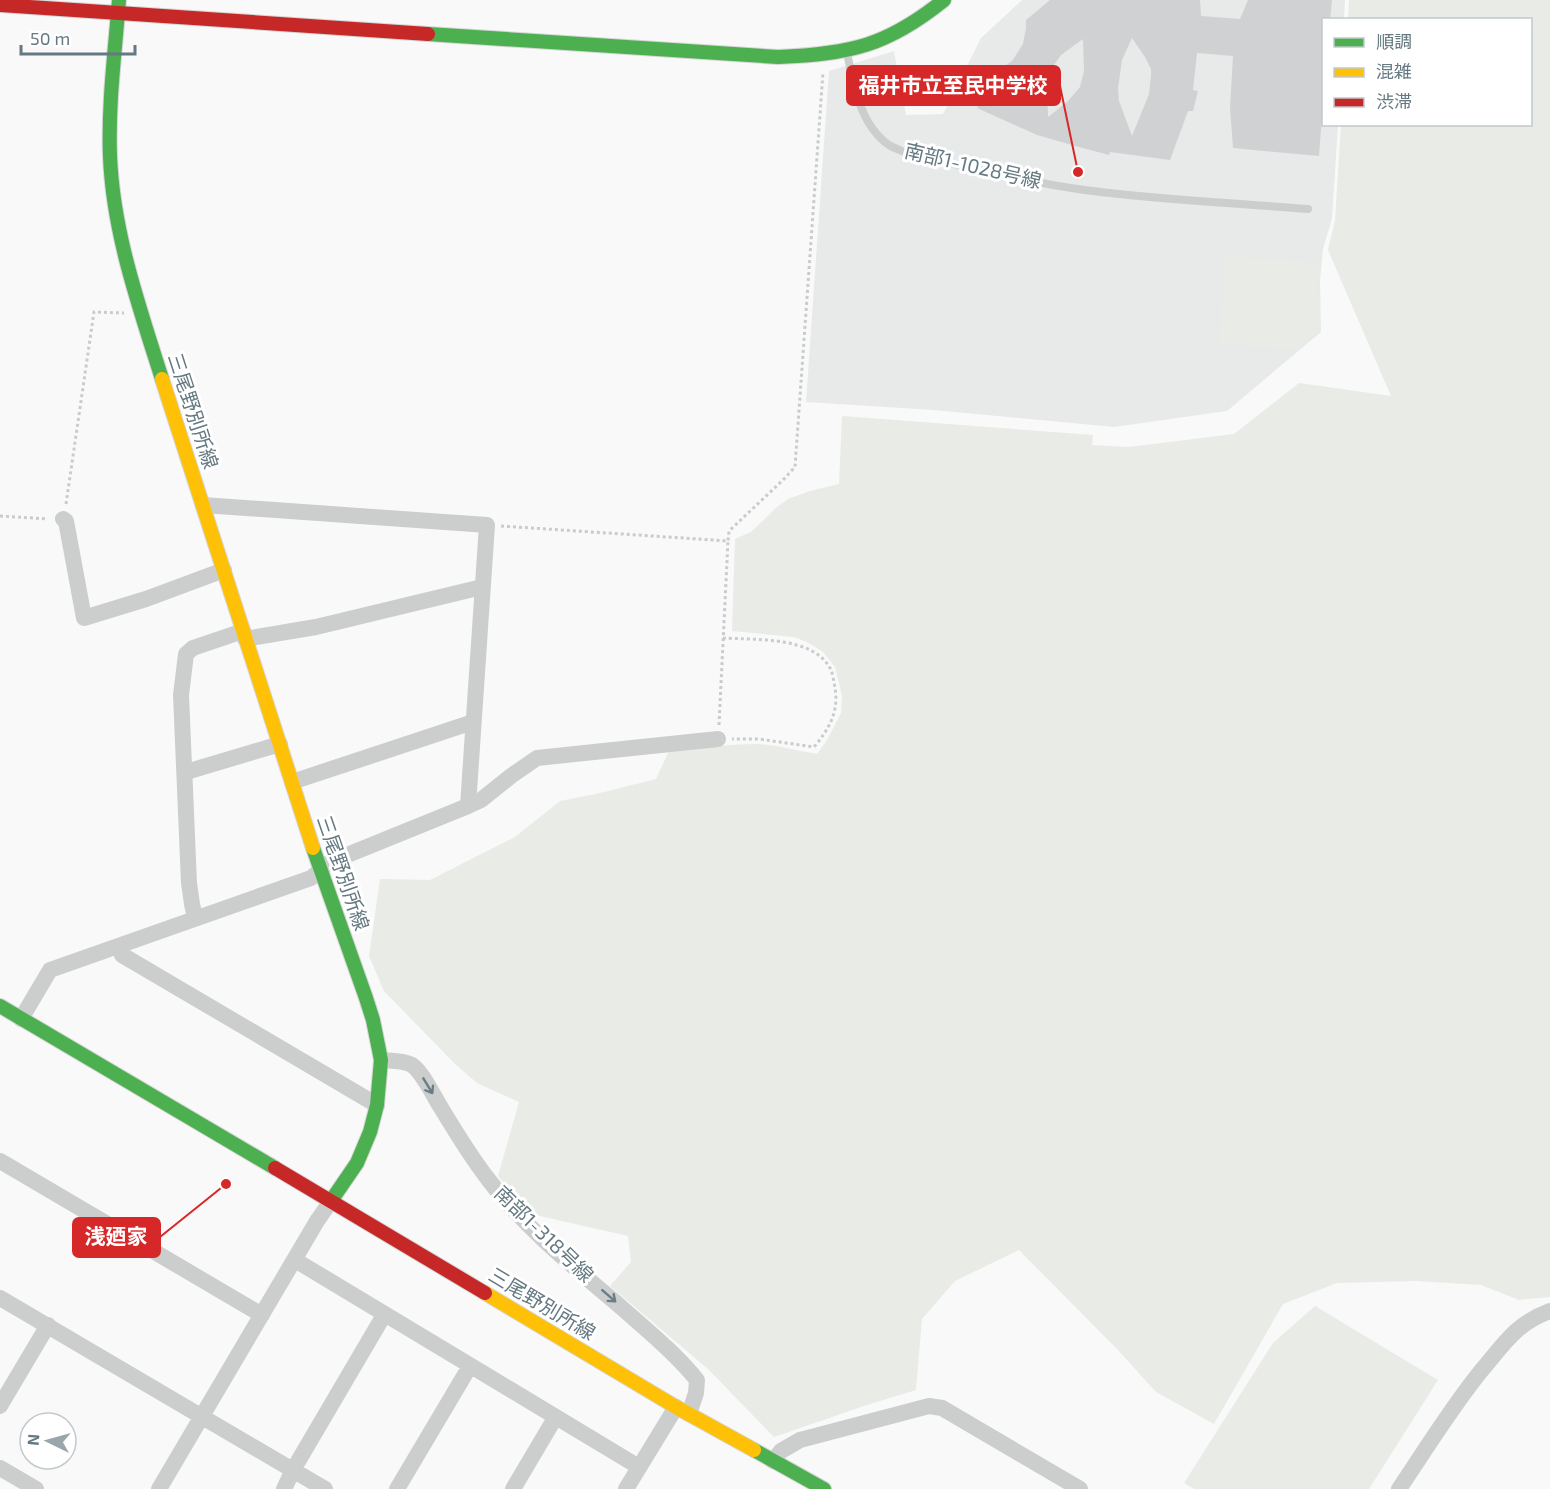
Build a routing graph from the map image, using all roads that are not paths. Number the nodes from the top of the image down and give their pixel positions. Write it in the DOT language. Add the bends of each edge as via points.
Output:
graph roads {
  1 [pos="944,0"];
  2 [pos="0,5"];
  3 [pos="119,6"];
  4 [pos="846,50"];
  5 [pos="1308,209"];
  6 [pos="203,505"];
  7 [pos="63,519"];
  8 [pos="224,570"];
  9 [pos="482,587"];
  10 [pos="244,635"];
  11 [pos="473,722"];
  12 [pos="718,739"];
  13 [pos="280,744"];
  14 [pos="186,772"];
  15 [pos="292,782"];
  16 [pos="468,806"];
  17 [pos="320,870"];
  18 [pos="195,918"];
  19 [pos="119,946"];
  20 [pos="7,1014"];
  21 [pos="381,1060"];
  22 [pos="377,1105"];
  23 [pos="0,1161"];
  24 [pos="331,1201"];
  25 [pos="295,1260"];
  26 [pos="0,1298"];
  27 [pos="1550,1311"];
  28 [pos="262,1315"];
  29 [pos="384,1315"];
  30 [pos="48,1325"];
  31 [pos="470,1366"];
  32 [pos="0,1406"];
  33 [pos="682,1410"];
  34 [pos="202,1417"];
  35 [pos="555,1418"];
  36 [pos="773,1461"];
  37 [pos="639,1467"];
  38 [pos="0,1468"];
  39 [pos="293,1470"];
  40 [pos="36,1489"];
  41 [pos="159,1489"];
  42 [pos="284,1489"];
  43 [pos="325,1489"];
  44 [pos="397,1489"];
  45 [pos="513,1489"];
  46 [pos="627,1489"];
  47 [pos="824,1489"];
  48 [pos="1080,1489"];
  49 [pos="1400,1489"];
  1 -- 4 [label="main road" via="903,29"];
  2 -- 3 [label="main road"];
  3 -- 4 [label="main road" via="778,57"];
  3 -- 6 [label="main road, 三尾野別所線" via="111,102 113,196 140,314"];
  4 -- 5 [label="lane, 南部1-1028号線" via="867,121 890,146 906,153 1085,190"];
  6 -- 8 [label="main road, 三尾野別所線"];
  6 -- 9 [label="street" via="487,525"];
  7 -- 8 [label="street" via="84,618"];
  8 -- 10 [label="main road, 三尾野別所線"];
  9 -- 10 [label="street" via="316,627"];
  9 -- 11 [label="street"];
  10 -- 13 [label="main road, 三尾野別所線"];
  10 -- 14 [label="street" via="193,648 186,654 182,695"];
  11 -- 15 [label="street"];
  11 -- 16 [label="street"];
  12 -- 16 [label="street" via="537,758"];
  13 -- 14 [label="street"];
  13 -- 15 [label="main road, 三尾野別所線"];
  14 -- 18 [label="street" via="189,883"];
  15 -- 17 [label="main road, 三尾野別所線"];
  16 -- 17 [label="street" via="330,862"];
  17 -- 18 [label="street" via="310,878"];
  17 -- 21 [label="main road, 三尾野別所線" via="366,998"];
  18 -- 19 [label="street"];
  19 -- 20 [label="street" via="50,970"];
  19 -- 22 [label="street" via="122,955"];
  20 -- 24 [label="main road"];
  21 -- 22 [label="main road, 三尾野別所線"];
  21 -- 33 [label="street, 南部1-318号線, one-way" via="402,1062 421,1075 487,1178 517,1213 684,1364 697,1380 696,1393"];
  22 -- 24 [label="main road, 三尾野別所線" via="357,1163"];
  23 -- 28 [label="street"];
  24 -- 25 [label="street"];
  24 -- 33 [label="main road, 三尾野別所線"];
  25 -- 28 [label="street"];
  25 -- 29 [label="street"];
  26 -- 30 [label="street"];
  27 -- 49 [label="street" via="1536,1316 1502,1344 1461,1395"];
  28 -- 34 [label="street"];
  29 -- 31 [label="street"];
  29 -- 39 [label="street"];
  30 -- 32 [label="street"];
  30 -- 34 [label="street"];
  31 -- 35 [label="street"];
  31 -- 44 [label="street"];
  33 -- 36 [label="main road, 三尾野別所線"];
  33 -- 37 [label="street"];
  34 -- 39 [label="street"];
  34 -- 41 [label="street"];
  35 -- 37 [label="street"];
  35 -- 45 [label="street"];
  36 -- 47 [label="main road, 三尾野別所線"];
  36 -- 48 [label="street" via="800,1440 929,1406 942,1408"];
  37 -- 46 [label="street"];
  38 -- 40 [label="street"];
  39 -- 42 [label="street"];
  39 -- 43 [label="street"];
}
